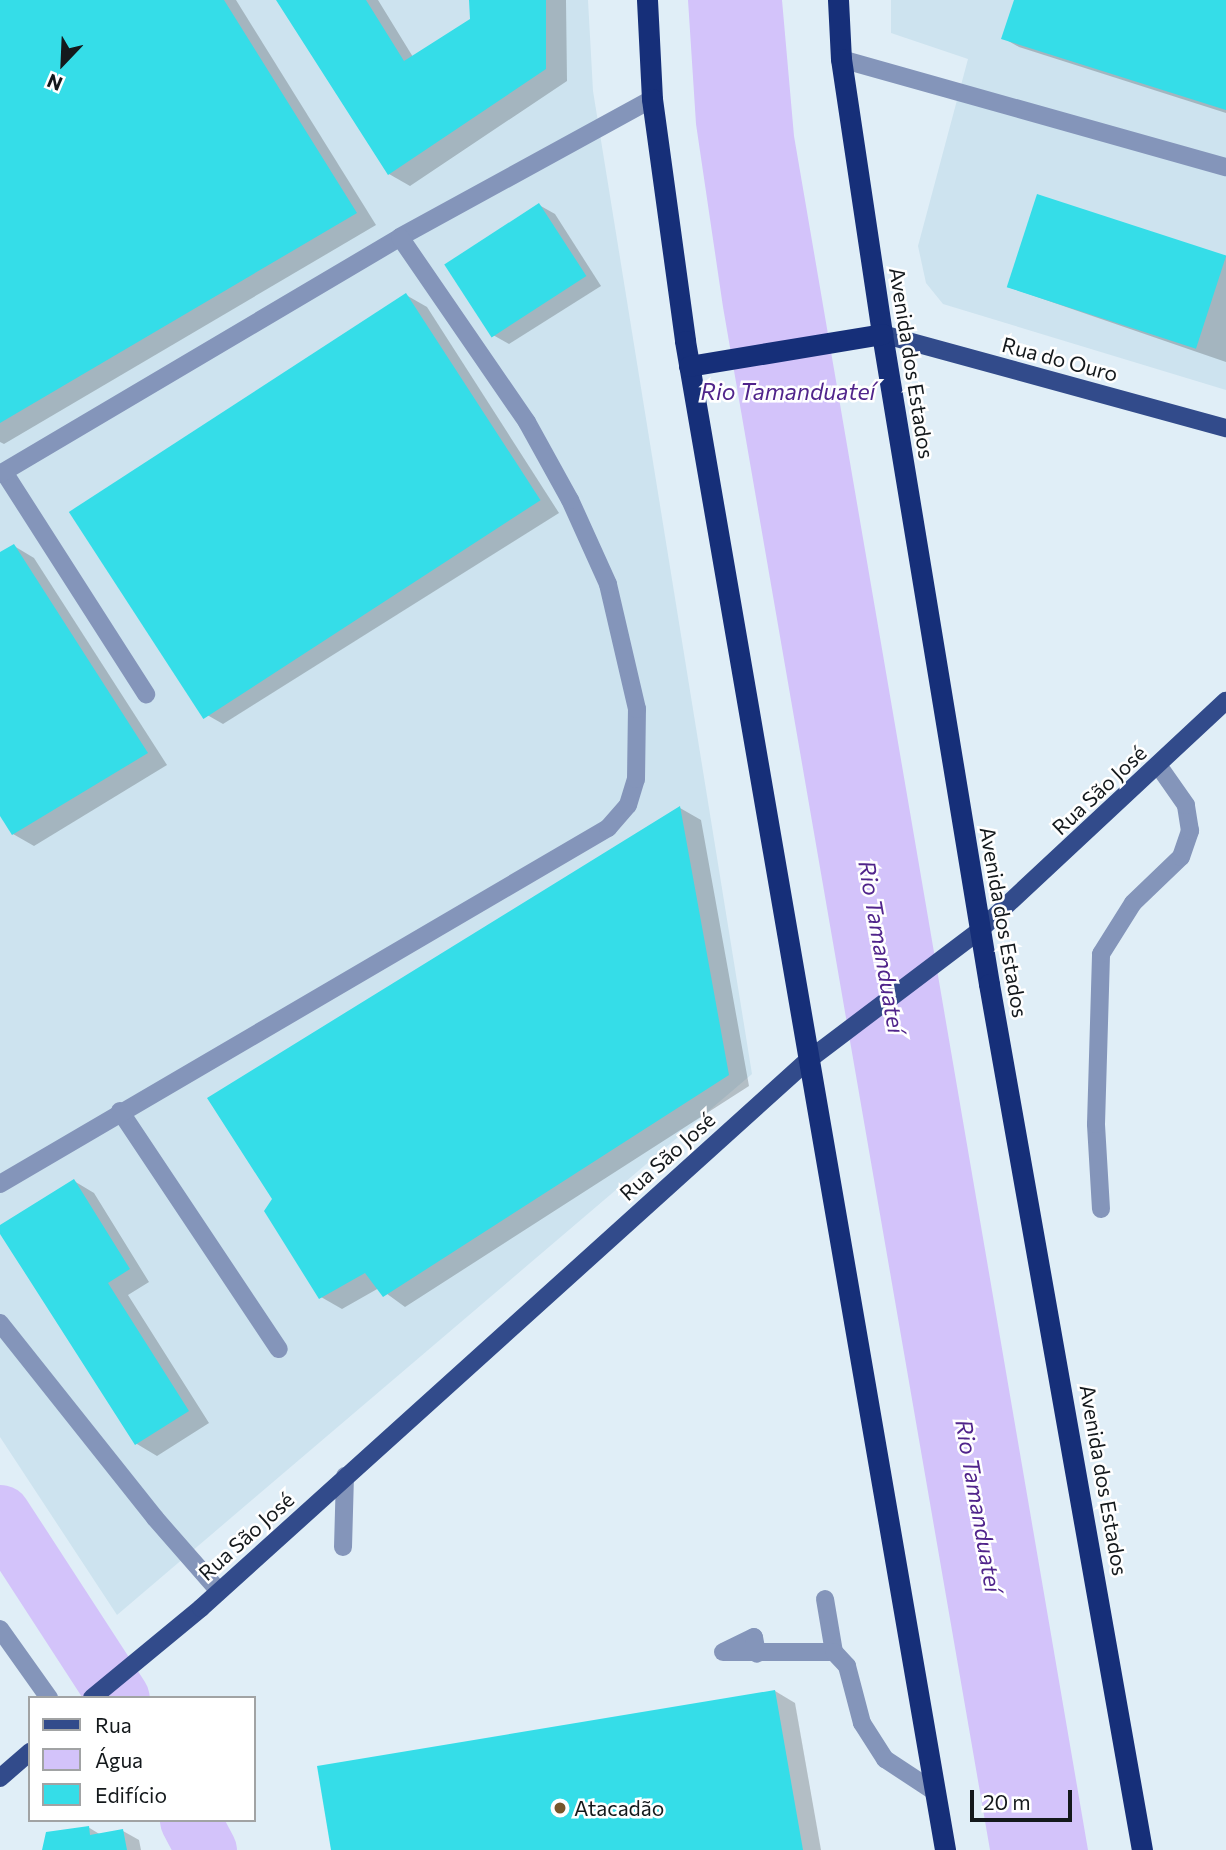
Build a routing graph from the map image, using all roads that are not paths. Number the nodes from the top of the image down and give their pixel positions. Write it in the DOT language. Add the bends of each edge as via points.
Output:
graph roads {
  1 [pos="647,0"];
  2 [pos="838,0"];
  3 [pos="841,59"];
  4 [pos="652,99"];
  5 [pos="1226,167"];
  6 [pos="400,237"];
  7 [pos="882,334"];
  8 [pos="689,366"];
  9 [pos="1226,428"];
  10 [pos="2,473"];
  11 [pos="146,694"];
  12 [pos="1226,701"];
  13 [pos="1158,765"];
  14 [pos="980,930"];
  15 [pos="807,1061"];
  16 [pos="120,1111"];
  17 [pos="0,1184"];
  18 [pos="1101,1209"];
  19 [pos="0,1323"];
  20 [pos="279,1349"];
  21 [pos="345,1476"];
  22 [pos="343,1547"];
  23 [pos="219,1591"];
  24 [pos="824,1599"];
  25 [pos="0,1629"];
  26 [pos="755,1646"];
  27 [pos="834,1652"];
  28 [pos="48,1696"];
  29 [pos="95,1696"];
  30 [pos="28,1754"];
  31 [pos="0,1778"];
  32 [pos="935,1792"];
  33 [pos="945,1850"];
  34 [pos="1142,1850"];
  1 -- 4 [label="highway"];
  2 -- 3 [label="highway, Avenida dos Estados"];
  3 -- 5 [label="street"];
  3 -- 7 [label="highway, Avenida dos Estados"];
  4 -- 6 [label="street"];
  4 -- 8 [label="highway"];
  6 -- 10 [label="street"];
  6 -- 16 [label="street" via="527,422 570,500 608,584 637,709 636,779 628,805 608,828"];
  7 -- 8 [label="highway"];
  7 -- 9 [label="main road, Rua do Ouro"];
  7 -- 14 [label="highway, Avenida dos Estados"];
  8 -- 15 [label="highway"];
  10 -- 11 [label="street"];
  12 -- 13 [label="main road, Rua São José"];
  13 -- 14 [label="main road, Rua São José"];
  13 -- 18 [label="street" via="1186,805 1191,831 1181,857 1133,904 1101,954 1096,1124"];
  14 -- 15 [label="main road, Rua São José"];
  14 -- 34 [label="highway, Avenida dos Estados"];
  15 -- 21 [label="main road, Rua São José"];
  15 -- 32 [label="highway"];
  16 -- 17 [label="street"];
  16 -- 20 [label="street"];
  19 -- 23 [label="street"];
  21 -- 22 [label="street"];
  21 -- 23 [label="main road, Rua São José"];
  23 -- 29 [label="main road, Rua São José"];
  24 -- 27 [label="street"];
  25 -- 28 [label="street"];
  26 -- 27 [label="street"];
  27 -- 32 [label="street" via="847,1666 862,1723 885,1759"];
  30 -- 31 [label="main road"];
  32 -- 33 [label="highway"];
}
